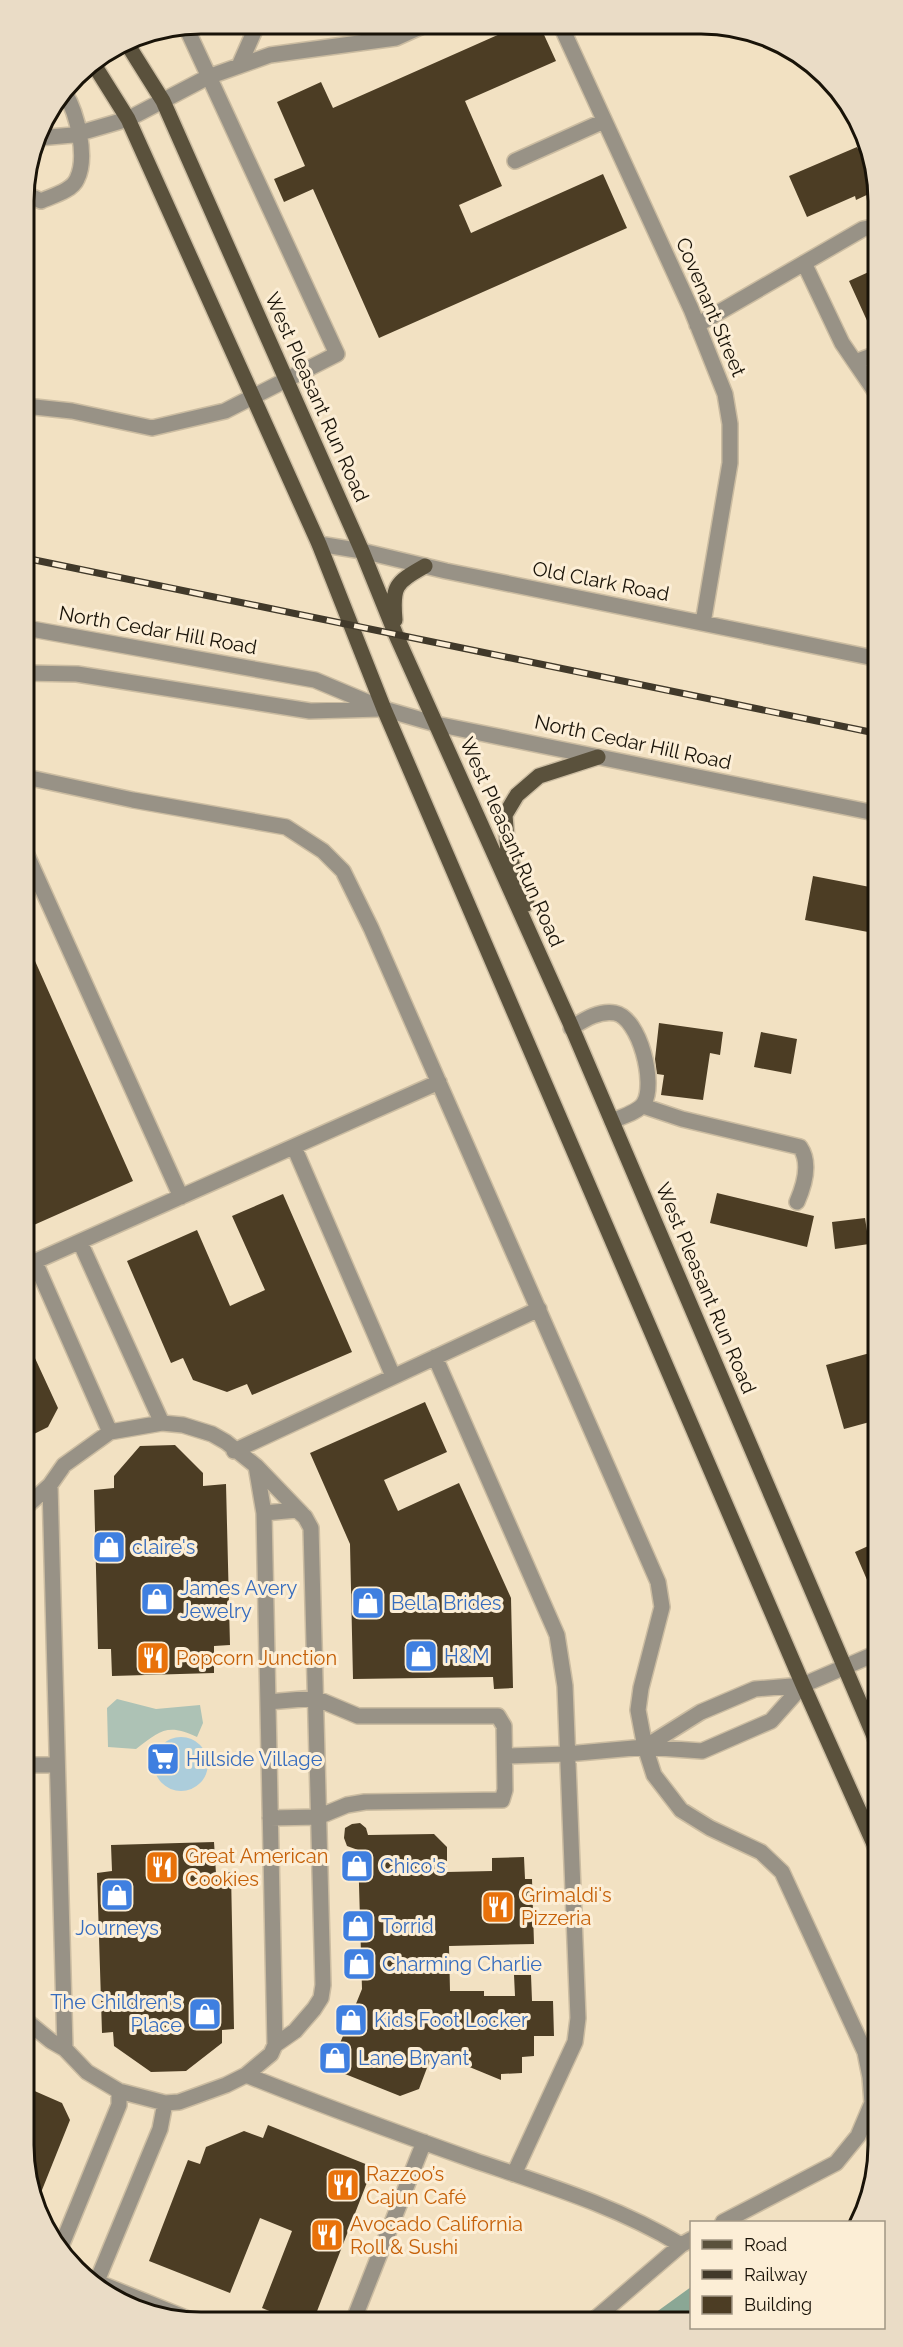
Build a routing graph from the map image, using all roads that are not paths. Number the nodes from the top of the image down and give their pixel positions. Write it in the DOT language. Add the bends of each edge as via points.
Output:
graph roads {
  1 [pos="565,34"];
  2 [pos="190,35"];
  3 [pos="253,35"];
  4 [pos="393,35"];
  5 [pos="404,35"];
  6 [pos="396,38"];
  7 [pos="131,50"];
  8 [pos="239,66"];
  9 [pos="98,71"];
  10 [pos="208,77"];
  11 [pos="68,101"];
  12 [pos="163,101"];
  13 [pos="128,119"];
  14 [pos="604,121"];
  15 [pos="80,133"];
  16 [pos="47,137"];
  17 [pos="515,161"];
  18 [pos="35,198"];
  19 [pos="868,228"];
  20 [pos="804,263"];
  21 [pos="697,325"];
  22 [pos="868,357"];
  23 [pos="855,362"];
  24 [pos="286,379"];
  25 [pos="868,381"];
  26 [pos="251,397"];
  27 [pos="35,407"];
  28 [pos="319,544"];
  29 [pos="362,551"];
  30 [pos="425,566"];
  31 [pos="703,623"];
  32 [pos="35,630"];
  33 [pos="396,635"];
  34 [pos="868,657"];
  35 [pos="35,673"];
  36 [pos="384,709"];
  37 [pos="436,724"];
  38 [pos="598,757"];
  39 [pos="35,779"];
  40 [pos="868,812"];
  41 [pos="35,883"];
  42 [pos="570,1025"];
  43 [pos="439,1082"];
  44 [pos="643,1106"];
  45 [pos="612,1121"];
  46 [pos="294,1147"];
  47 [pos="181,1197"];
  48 [pos="797,1202"];
  49 [pos="80,1242"];
  50 [pos="34,1262"];
  51 [pos="34,1271"];
  52 [pos="539,1309"];
  53 [pos="435,1357"];
  54 [pos="393,1376"];
  55 [pos="162,1423"];
  56 [pos="110,1432"];
  57 [pos="234,1450"];
  58 [pos="256,1466"];
  59 [pos="51,1485"];
  60 [pos="34,1499"];
  61 [pos="264,1513"];
  62 [pos="305,1517"];
  63 [pos="868,1657"];
  64 [pos="844,1667"];
  65 [pos="803,1685"];
  66 [pos="315,1698"];
  67 [pos="268,1702"];
  68 [pos="868,1721"];
  69 [pos="645,1747"];
  70 [pos="567,1754"];
  71 [pos="505,1756"];
  72 [pos="57,1765"];
  73 [pos="34,1766"];
  74 [pos="318,1817"];
  75 [pos="270,1818"];
  76 [pos="868,1831"];
  77 [pos="34,2027"];
  78 [pos="275,2044"];
  79 [pos="65,2049"];
  80 [pos="868,2067"];
  81 [pos="246,2075"];
  82 [pos="120,2091"];
  83 [pos="165,2103"];
  84 [pos="868,2112"];
  85 [pos="424,2142"];
  86 [pos="514,2174"];
  87 [pos="727,2221"];
  88 [pos="64,2239"];
  89 [pos="686,2242"];
  90 [pos="99,2277"];
  91 [pos="121,2291"];
  92 [pos="158,2306"];
  93 [pos="357,2312"];
  94 [pos="603,2312"];
  1 -- 14 [label="street, Covenant Street"];
  2 -- 10 [label="street"];
  3 -- 8 [label="street"];
  4 -- 6 [label="street"];
  5 -- 6 [label="street"];
  6 -- 8 [label="street" via="270,55"];
  7 -- 12 [label="main road, West Pleasant Run Road"];
  8 -- 10 [label="street"];
  9 -- 13 [label="main road"];
  10 -- 12 [label="street"];
  10 -- 24 [label="street" via="337,354"];
  11 -- 15 [label="street"];
  12 -- 13 [label="street"];
  12 -- 24 [label="main road, West Pleasant Run Road"];
  13 -- 15 [label="street"];
  13 -- 26 [label="main road"];
  14 -- 17 [label="street"];
  14 -- 21 [label="street, Covenant Street"];
  15 -- 16 [label="street"];
  15 -- 18 [label="street" via="77,181 41,201"];
  19 -- 20 [label="street"];
  20 -- 21 [label="street"];
  20 -- 23 [label="street"];
  21 -- 31 [label="street, Covenant Street" via="725,394 730,424 730,463"];
  22 -- 23 [label="street"];
  23 -- 25 [label="street"];
  24 -- 26 [label="street"];
  24 -- 29 [label="main road, West Pleasant Run Road"];
  26 -- 27 [label="street" via="225,411 152,428"];
  26 -- 28 [label="main road"];
  28 -- 29 [label="street, Old Clark Road"];
  28 -- 36 [label="main road"];
  29 -- 30 [label="street, Old Clark Road"];
  29 -- 33 [label="main road, West Pleasant Run Road"];
  30 -- 31 [label="street, Old Clark Road"];
  30 -- 33 [label="main road" via="401,580 393,596"];
  31 -- 34 [label="street, Old Clark Road"];
  32 -- 36 [label="street, North Cedar Hill Road" via="315,680"];
  33 -- 37 [label="main road, West Pleasant Run Road"];
  35 -- 36 [label="street, North Cedar Hill Road" via="77,674 310,711"];
  36 -- 37 [label="street, North Cedar Hill Road"];
  36 -- 65 [label="main road"];
  37 -- 38 [label="street, North Cedar Hill Road"];
  37 -- 42 [label="main road, West Pleasant Run Road"];
  38 -- 40 [label="street, North Cedar Hill Road"];
  38 -- 42 [label="main road" via="539,776 517,795 505,815 508,853"];
  39 -- 43 [label="street" via="286,827 323,851 344,872"];
  41 -- 47 [label="street"];
  42 -- 44 [label="street" via="591,1016 615,1013 627,1019 635,1028 648,1074 650,1092"];
  42 -- 45 [label="main road, West Pleasant Run Road"];
  43 -- 46 [label="street"];
  43 -- 52 [label="street"];
  44 -- 45 [label="street"];
  44 -- 48 [label="street" via="801,1148 805,1154 804,1183"];
  45 -- 64 [label="main road, West Pleasant Run Road"];
  46 -- 47 [label="street"];
  46 -- 54 [label="street"];
  47 -- 49 [label="street"];
  49 -- 50 [label="street"];
  49 -- 55 [label="street"];
  51 -- 56 [label="street"];
  52 -- 53 [label="street"];
  52 -- 69 [label="street" via="658,1582 662,1607 638,1710"];
  53 -- 54 [label="street"];
  53 -- 70 [label="street" via="558,1635 565,1686"];
  54 -- 57 [label="street"];
  55 -- 56 [label="street"];
  55 -- 57 [label="street" via="212,1434"];
  56 -- 59 [label="street" via="63,1465"];
  57 -- 58 [label="street"];
  58 -- 61 [label="street"];
  58 -- 62 [label="street"];
  59 -- 60 [label="street"];
  59 -- 72 [label="street"];
  61 -- 62 [label="street" via="297,1510"];
  61 -- 67 [label="street"];
  62 -- 66 [label="street" via="311,1528"];
  63 -- 64 [label="street"];
  64 -- 65 [label="street"];
  64 -- 68 [label="main road, West Pleasant Run Road"];
  65 -- 69 [label="street" via="755,1689 701,1712"];
  65 -- 69 [label="street" via="771,1721 702,1751"];
  65 -- 76 [label="main road"];
  66 -- 67 [label="street"];
  66 -- 71 [label="street" via="358,1716 498,1716 504,1726"];
  66 -- 74 [label="street"];
  67 -- 75 [label="street"];
  69 -- 70 [label="street"];
  69 -- 80 [label="street" via="654,1775 681,1810 761,1852 782,1872 865,2052"];
  70 -- 71 [label="street"];
  70 -- 86 [label="street" via="578,2018 575,2042"];
  71 -- 74 [label="street" via="502,1800 365,1802"];
  72 -- 73 [label="street"];
  72 -- 79 [label="street"];
  74 -- 75 [label="street"];
  74 -- 78 [label="street" via="321,1998 295,2031"];
  75 -- 78 [label="street"];
  77 -- 79 [label="street"];
  78 -- 81 [label="street" via="271,2053"];
  79 -- 82 [label="street" via="87,2072"];
  81 -- 83 [label="street" via="201,2095"];
  81 -- 85 [label="street"];
  82 -- 83 [label="street"];
  82 -- 88 [label="street" via="119,2105"];
  83 -- 90 [label="street" via="160,2129"];
  84 -- 87 [label="street" via="858,2136 836,2163"];
  85 -- 86 [label="street"];
  85 -- 93 [label="street"];
  86 -- 89 [label="street"];
  89 -- 94 [label="street"];
  91 -- 92 [label="street"];
}
